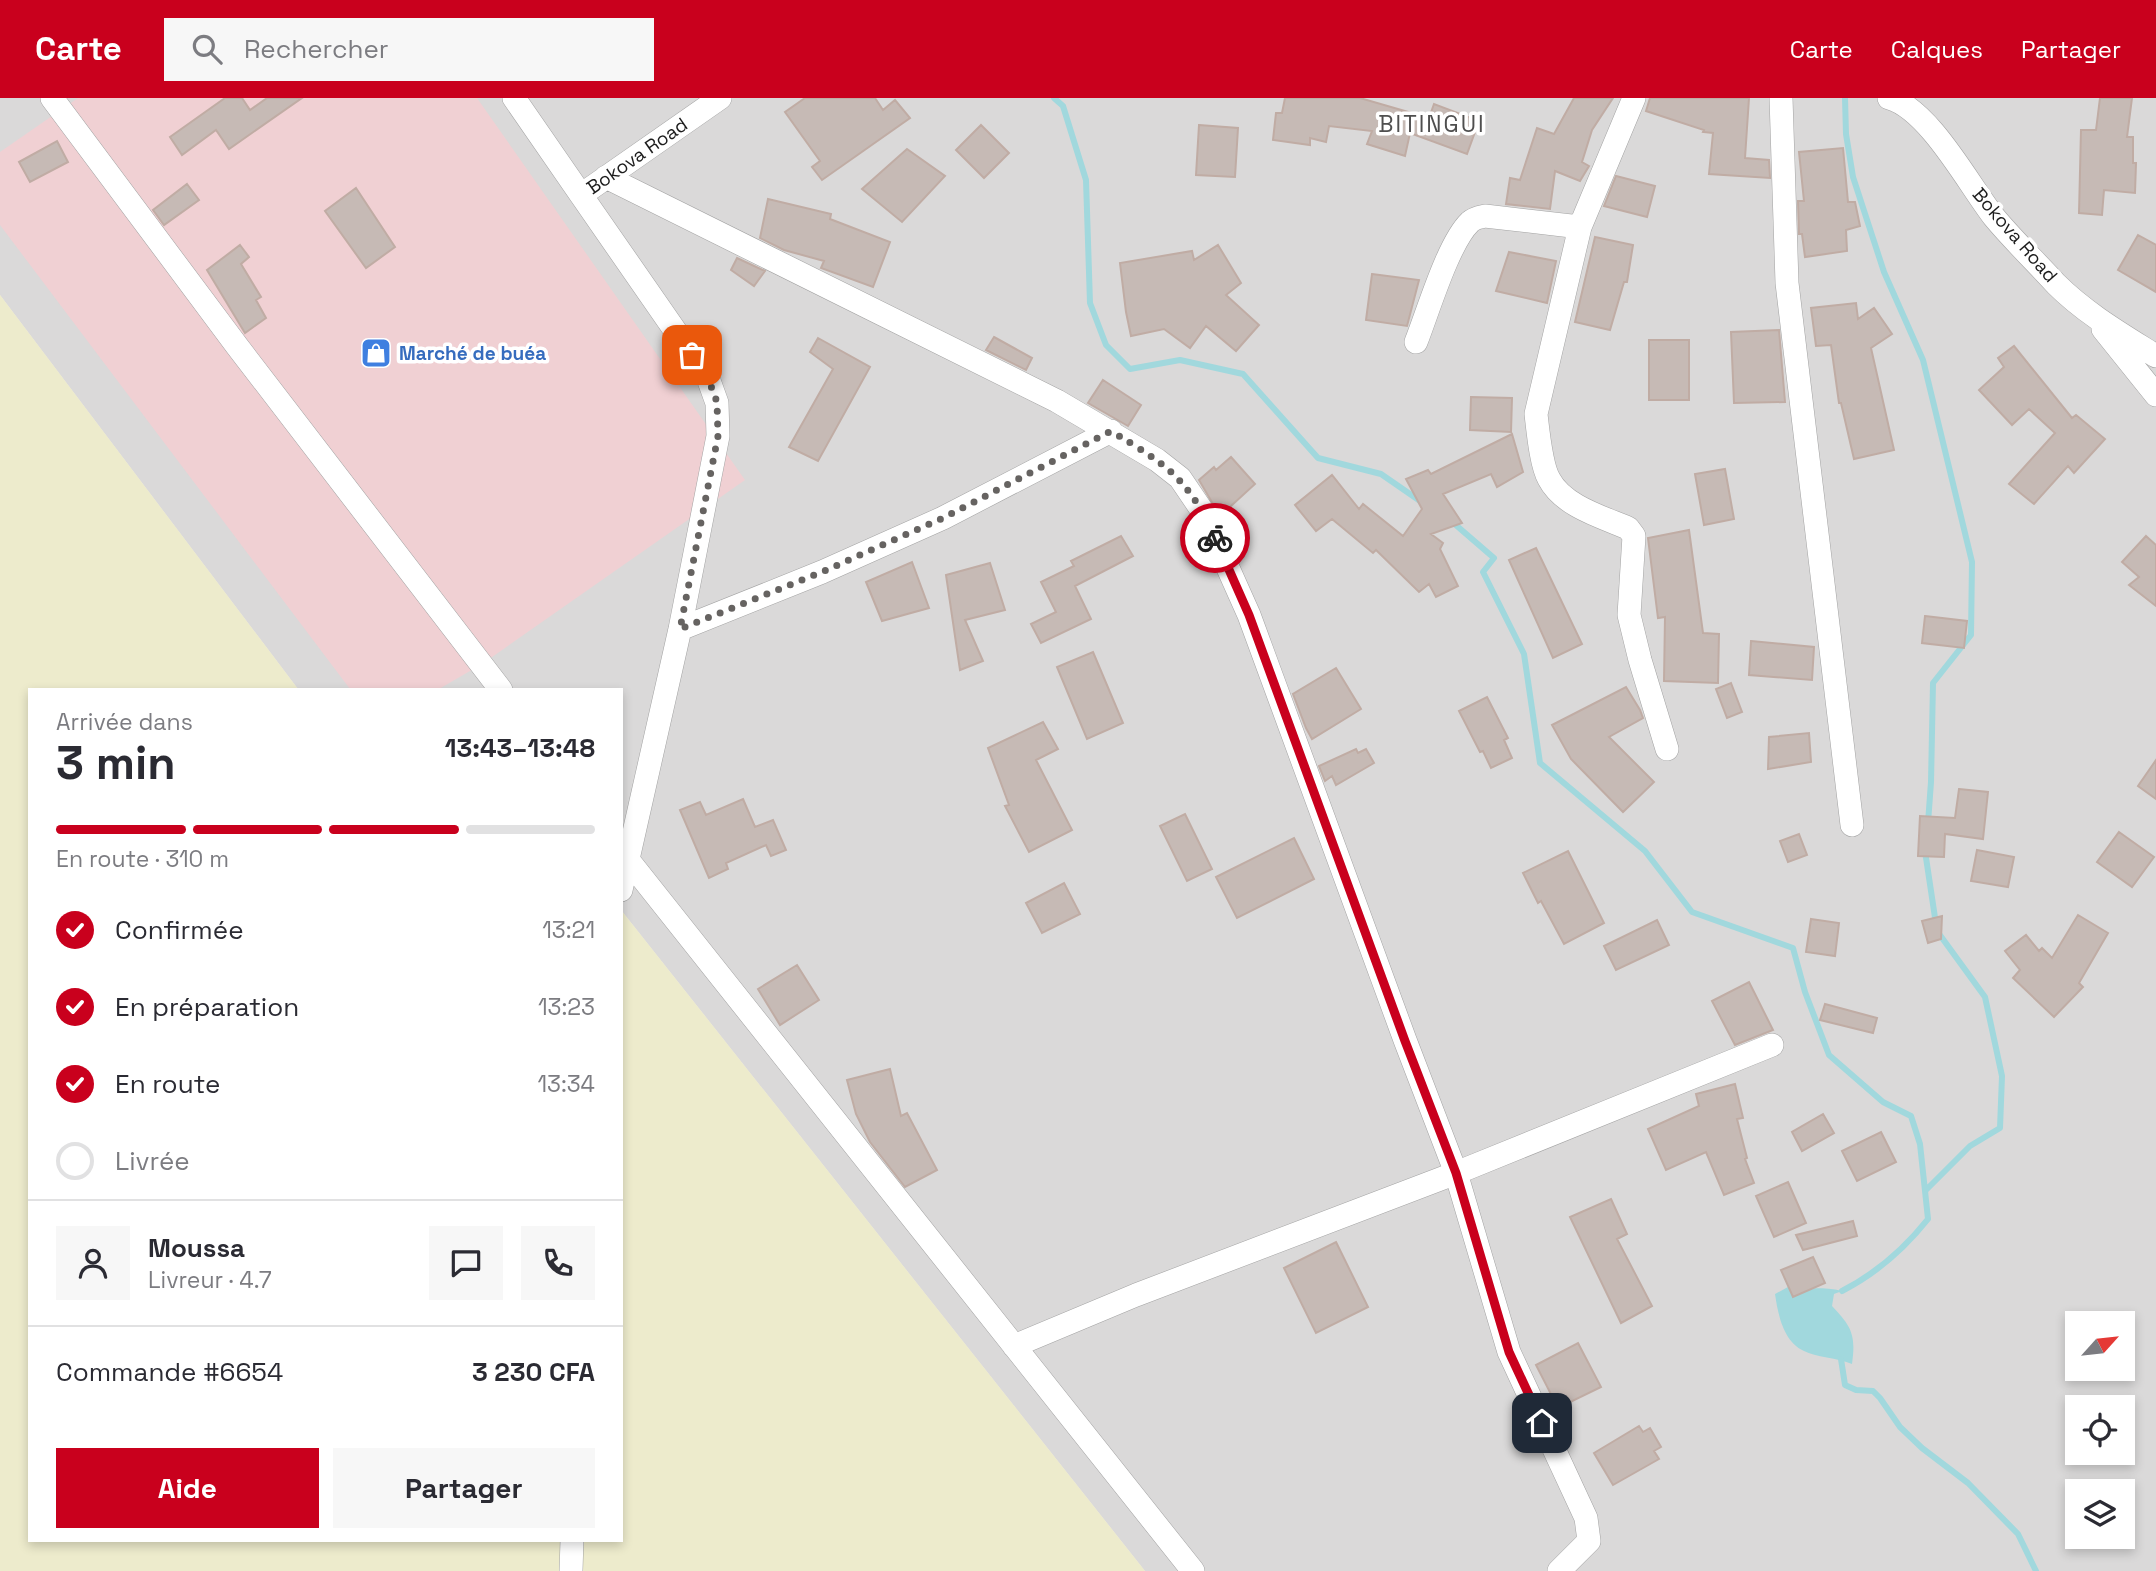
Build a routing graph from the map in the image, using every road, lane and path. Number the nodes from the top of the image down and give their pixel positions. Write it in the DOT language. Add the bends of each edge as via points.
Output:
graph roads {
  1 [pos="52,98"];
  2 [pos="514,98"];
  3 [pos="720,98"];
  4 [pos="1633,98"];
  5 [pos="1781,98"];
  6 [pos="1889,98"];
  7 [pos="606,177"];
  8 [pos="581,195"];
  9 [pos="1580,227"];
  10 [pos="2094,317"];
  11 [pos="1416,342"];
  12 [pos="2156,356"];
  13 [pos="2156,395"];
  14 [pos="1111,431"];
  15 [pos="680,629"];
  16 [pos="499,688"];
  17 [pos="1667,750"];
  18 [pos="1852,825"];
  19 [pos="624,855"];
  20 [pos="1772,1045"];
  21 [pos="1456,1173"];
  22 [pos="1014,1346"];
  23 [pos="572,1542"];
  24 [pos="571,1571"];
  25 [pos="1193,1571"];
  26 [pos="1559,1571"];
  1 -- 16 [label="street"];
  2 -- 8 [label="street, Bokova Road"];
  3 -- 7 [label="street, Bokova Road"];
  4 -- 9 [label="street"];
  5 -- 18 [label="street" via="1787,283"];
  6 -- 10 [label="street, Bokova Road" via="1917,115 1995,218"];
  7 -- 8 [label="street, Bokova Road"];
  7 -- 14 [label="street"];
  8 -- 15 [label="street" via="708,378 717,402 718,436"];
  9 -- 11 [label="street" via="1485,216 1472,219 1443,270"];
  9 -- 17 [label="street" via="1536,414 1538,437 1549,479 1568,501 1628,528 1634,536 1629,615"];
  10 -- 12 [label="street, Bokova Road"];
  10 -- 13 [label="street"];
  14 -- 15 [label="street" via="943,518"];
  14 -- 21 [label="street" via="1180,478 1203,512 1249,615"];
  15 -- 19 [label="street"];
  19 -- 22 [label="street"];
  20 -- 21 [label="street"];
  21 -- 22 [label="street"];
  21 -- 26 [label="street" via="1509,1352 1586,1518 1589,1541"];
  22 -- 25 [label="street"];
  23 -- 24 [label="street"];
}
